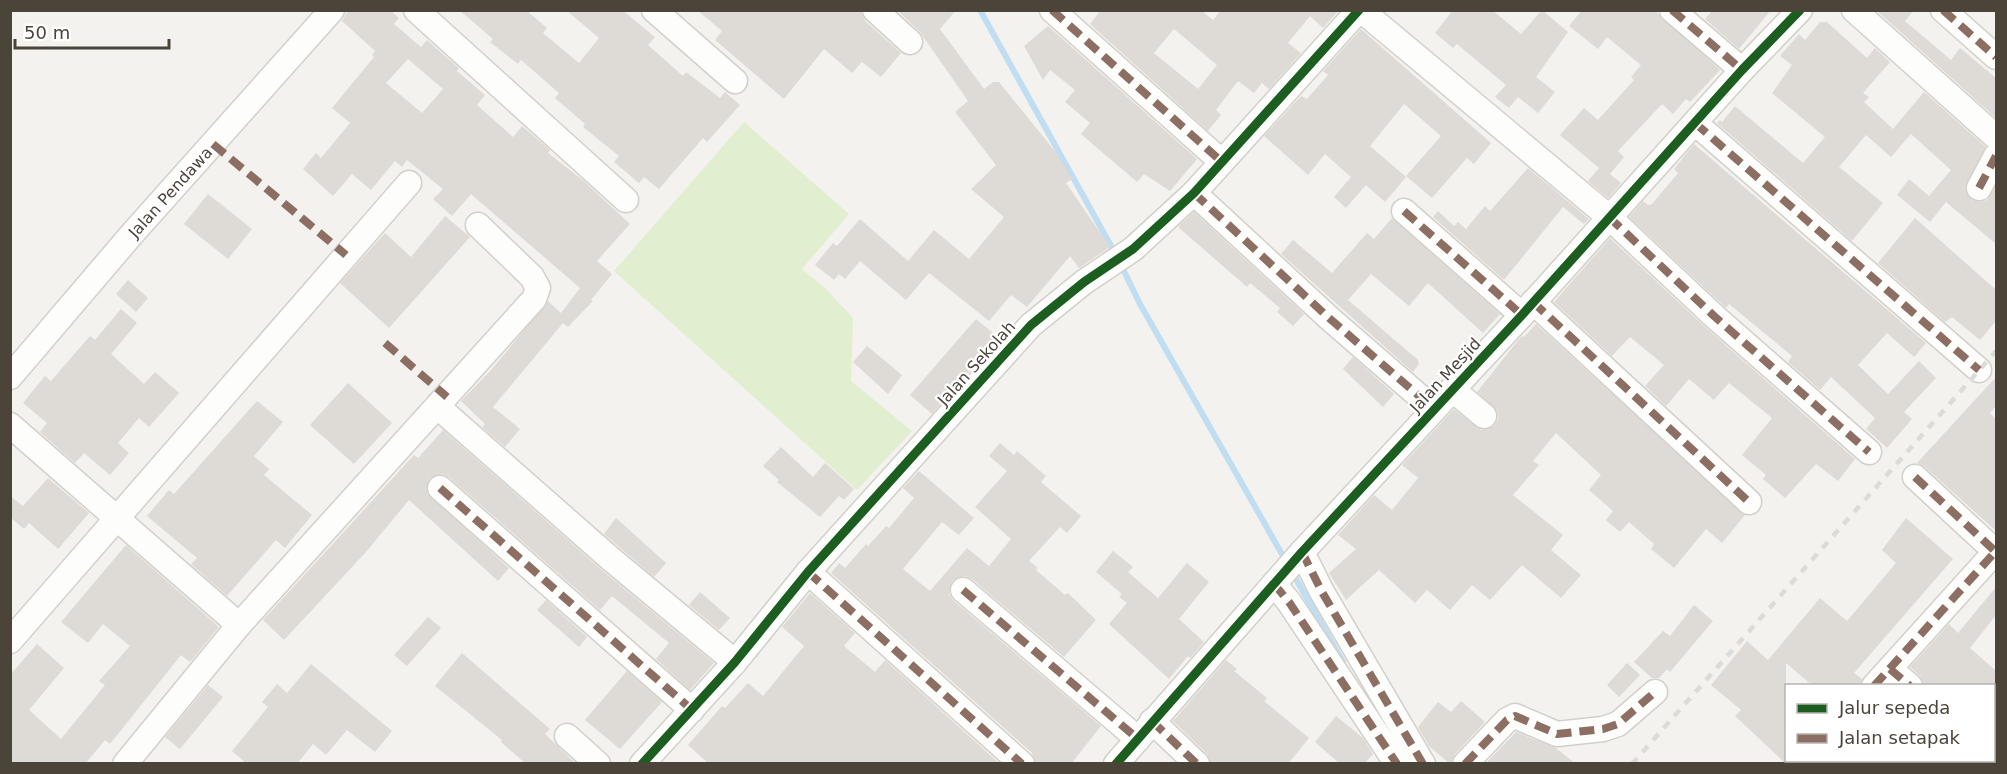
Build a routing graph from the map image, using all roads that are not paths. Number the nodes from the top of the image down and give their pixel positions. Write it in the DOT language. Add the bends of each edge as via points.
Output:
graph roads {
  1 [pos="332,10"];
  2 [pos="416,10"];
  3 [pos="654,10"];
  4 [pos="875,10"];
  5 [pos="1052,10"];
  6 [pos="1672,10"];
  7 [pos="1800,10"];
  8 [pos="1854,10"];
  9 [pos="1943,10"];
  10 [pos="1357,11"];
  11 [pos="910,42"];
  12 [pos="1996,57"];
  13 [pos="1742,70"];
  14 [pos="735,81"];
  15 [pos="1695,123"];
  16 [pos="1996,137"];
  17 [pos="1996,156"];
  18 [pos="1222,162"];
  19 [pos="409,183"];
  20 [pos="1979,188"];
  21 [pos="1194,193"];
  22 [pos="626,200"];
  23 [pos="1404,210"];
  24 [pos="1609,217"];
  25 [pos="478,225"];
  26 [pos="1528,309"];
  27 [pos="1979,370"];
  28 [pos="10,377"];
  29 [pos="1452,389"];
  30 [pos="438,407"];
  31 [pos="1434,409"];
  32 [pos="1484,416"];
  33 [pos="10,425"];
  34 [pos="1869,452"];
  35 [pos="1915,477"];
  36 [pos="440,488"];
  37 [pos="1749,502"];
  38 [pos="118,518"];
  39 [pos="1996,552"];
  40 [pos="1288,568"];
  41 [pos="808,572"];
  42 [pos="963,590"];
  43 [pos="239,625"];
  44 [pos="10,640"];
  45 [pos="735,663"];
  46 [pos="1882,677"];
  47 [pos="1904,684"];
  48 [pos="1655,692"];
  49 [pos="692,710"];
  50 [pos="1145,730"];
  51 [pos="567,736"];
  52 [pos="125,764"];
  53 [pos="598,764"];
  54 [pos="642,764"];
  55 [pos="1022,764"];
  56 [pos="1116,764"];
  57 [pos="1197,764"];
  58 [pos="1397,764"];
  59 [pos="1423,764"];
  60 [pos="1465,764"];
  1 -- 28 [label="street, Jalan Pendawa"];
  2 -- 22 [label="street"];
  3 -- 14 [label="street"];
  4 -- 11 [label="street"];
  5 -- 18 [label="street"];
  6 -- 13 [label="street"];
  7 -- 13 [label="street, Jalan Mesjid"];
  8 -- 16 [label="street"];
  9 -- 12 [label="street"];
  10 -- 18 [label="street, Jalan Sekolah"];
  10 -- 24 [label="street"];
  13 -- 15 [label="street, Jalan Mesjid"];
  15 -- 24 [label="street, Jalan Mesjid"];
  15 -- 27 [label="street"];
  17 -- 20 [label="street"];
  18 -- 21 [label="street, Jalan Sekolah"];
  19 -- 38 [label="street"];
  21 -- 31 [label="street"];
  21 -- 41 [label="street, Jalan Sekolah" via="1133,249 1084,282 1024,332"];
  23 -- 26 [label="street"];
  24 -- 26 [label="street, Jalan Mesjid"];
  24 -- 34 [label="street" via="1714,316"];
  25 -- 30 [label="street" via="532,277 537,288 520,317"];
  26 -- 29 [label="street, Jalan Mesjid"];
  26 -- 37 [label="street"];
  29 -- 31 [label="street, Jalan Mesjid"];
  29 -- 32 [label="street"];
  30 -- 43 [label="street"];
  30 -- 45 [label="street"];
  31 -- 40 [label="street, Jalan Mesjid"];
  33 -- 38 [label="street"];
  35 -- 39 [label="street"];
  36 -- 49 [label="street"];
  38 -- 43 [label="street"];
  38 -- 44 [label="street"];
  39 -- 46 [label="street"];
  40 -- 50 [label="street, Jalan Mesjid"];
  40 -- 58 [label="street" via="1289,602"];
  40 -- 59 [label="street" via="1322,592"];
  41 -- 45 [label="street, Jalan Sekolah"];
  41 -- 55 [label="street"];
  42 -- 50 [label="street"];
  43 -- 52 [label="street"];
  45 -- 49 [label="street, Jalan Sekolah"];
  46 -- 47 [label="street"];
  48 -- 60 [label="street" via="1618,724 1603,729 1557,734 1515,716 1506,720"];
  49 -- 54 [label="street, Jalan Sekolah"];
  50 -- 56 [label="street, Jalan Mesjid"];
  50 -- 57 [label="street"];
  51 -- 53 [label="street"];
}
